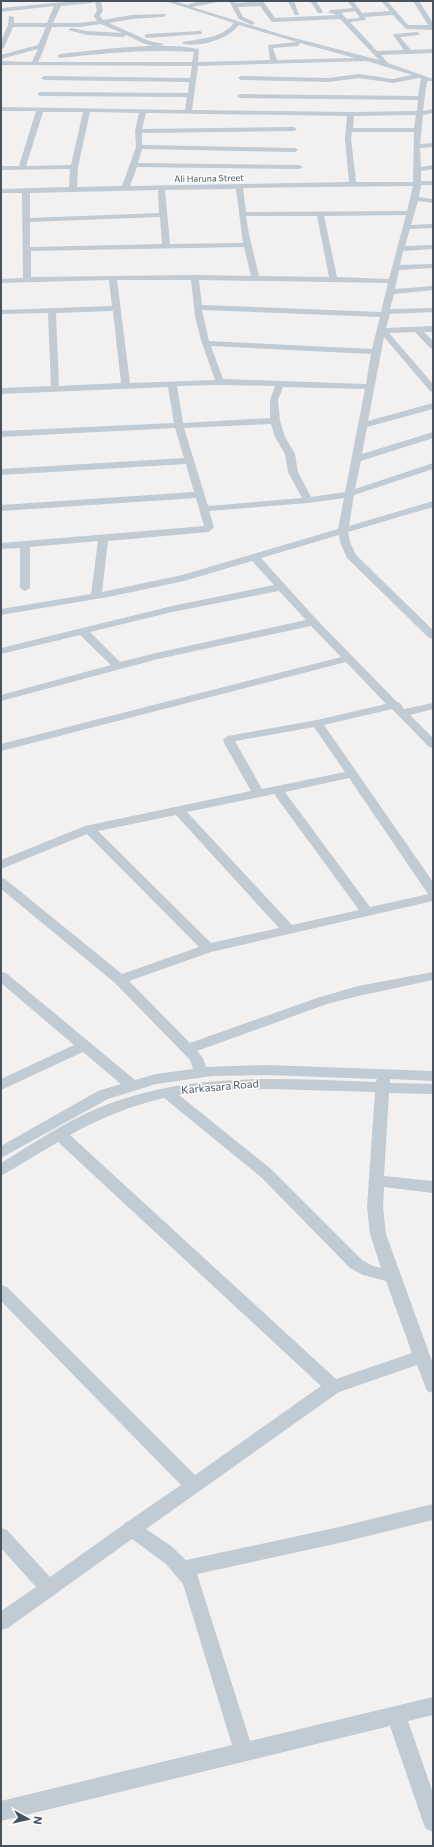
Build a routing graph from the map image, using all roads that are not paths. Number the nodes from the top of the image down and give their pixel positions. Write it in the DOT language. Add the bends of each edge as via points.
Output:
graph roads {
  1 [pos="92,1"];
  2 [pos="98,1"];
  3 [pos="167,1"];
  4 [pos="221,1"];
  5 [pos="291,1"];
  6 [pos="313,1"];
  7 [pos="350,1"];
  8 [pos="384,1"];
  9 [pos="416,1"];
  10 [pos="75,2"];
  11 [pos="260,2"];
  12 [pos="233,3"];
  13 [pos="58,5"];
  14 [pos="183,6"];
  15 [pos="4,9"];
  16 [pos="357,9"];
  17 [pos="320,12"];
  18 [pos="393,13"];
  19 [pos="297,14"];
  20 [pos="163,15"];
  21 [pos="361,15"];
  22 [pos="341,16"];
  23 [pos="9,22"];
  24 [pos="101,22"];
  25 [pos="166,22"];
  26 [pos="238,22"];
  27 [pos="58,25"];
  28 [pos="280,25"];
  29 [pos="50,26"];
  30 [pos="433,27"];
  31 [pos="169,28"];
  32 [pos="257,28"];
  33 [pos="230,32"];
  34 [pos="270,32"];
  35 [pos="172,34"];
  36 [pos="426,34"];
  37 [pos="134,36"];
  38 [pos="309,44"];
  39 [pos="41,46"];
  40 [pos="1,48"];
  41 [pos="418,51"];
  42 [pos="433,51"];
  43 [pos="409,52"];
  44 [pos="376,54"];
  45 [pos="1,57"];
  46 [pos="368,59"];
  47 [pos="425,59"];
  48 [pos="398,61"];
  49 [pos="35,62"];
  50 [pos="242,62"];
  51 [pos="274,62"];
  52 [pos="1,63"];
  53 [pos="48,63"];
  54 [pos="385,63"];
  55 [pos="196,64"];
  56 [pos="422,77"];
  57 [pos="44,78"];
  58 [pos="193,80"];
  59 [pos="433,80"];
  60 [pos="240,95"];
  61 [pos="190,96"];
  62 [pos="421,98"];
  63 [pos="39,103"];
  64 [pos="1,109"];
  65 [pos="87,111"];
  66 [pos="433,111"];
  67 [pos="143,112"];
  68 [pos="188,112"];
  69 [pos="294,113"];
  70 [pos="420,113"];
  71 [pos="351,114"];
  72 [pos="349,130"];
  73 [pos="417,130"];
  74 [pos="138,131"];
  75 [pos="433,145"];
  76 [pos="417,146"];
  77 [pos="139,147"];
  78 [pos="298,158"];
  79 [pos="134,165"];
  80 [pos="74,167"];
  81 [pos="433,167"];
  82 [pos="1,168"];
  83 [pos="22,168"];
  84 [pos="417,170"];
  85 [pos="433,183"];
  86 [pos="353,184"];
  87 [pos="417,184"];
  88 [pos="239,187"];
  89 [pos="160,188"];
  90 [pos="125,189"];
  91 [pos="73,190"];
  92 [pos="26,191"];
  93 [pos="1,192"];
  94 [pos="433,195"];
  95 [pos="415,197"];
  96 [pos="433,201"];
  97 [pos="410,212"];
  98 [pos="320,213"];
  99 [pos="242,214"];
  100 [pos="163,215"];
  101 [pos="26,220"];
  102 [pos="433,226"];
  103 [pos="406,227"];
  104 [pos="166,245"];
  105 [pos="248,245"];
  106 [pos="433,247"];
  107 [pos="27,249"];
  108 [pos="400,249"];
  109 [pos="433,266"];
  110 [pos="396,268"];
  111 [pos="195,277"];
  112 [pos="113,278"];
  113 [pos="256,278"];
  114 [pos="27,280"];
  115 [pos="334,280"];
  116 [pos="1,281"];
  117 [pos="393,281"];
  118 [pos="433,288"];
  119 [pos="391,292"];
  120 [pos="198,307"];
  121 [pos="117,308"];
  122 [pos="52,310"];
  123 [pos="433,310"];
  124 [pos="1,312"];
  125 [pos="386,314"];
  126 [pos="433,329"];
  127 [pos="417,330"];
  128 [pos="382,331"];
  129 [pos="207,343"];
  130 [pos="433,346"];
  131 [pos="376,352"];
  132 [pos="220,382"];
  133 [pos="172,384"];
  134 [pos="280,384"];
  135 [pos="126,386"];
  136 [pos="370,387"];
  137 [pos="55,388"];
  138 [pos="433,389"];
  139 [pos="1,391"];
  140 [pos="433,406"];
  141 [pos="275,421"];
  142 [pos="179,425"];
  143 [pos="363,425"];
  144 [pos="1,434"];
  145 [pos="433,435"];
  146 [pos="356,459"];
  147 [pos="188,461"];
  148 [pos="433,466"];
  149 [pos="1,472"];
  150 [pos="349,494"];
  151 [pos="198,495"];
  152 [pos="308,500"];
  153 [pos="433,504"];
  154 [pos="1,508"];
  155 [pos="203,509"];
  156 [pos="343,530"];
  157 [pos="103,538"];
  158 [pos="25,544"];
  159 [pos="1,546"];
  160 [pos="254,557"];
  161 [pos="281,587"];
  162 [pos="25,588"];
  163 [pos="96,596"];
  164 [pos="1,612"];
  165 [pos="313,622"];
  166 [pos="82,631"];
  167 [pos="433,636"];
  168 [pos="1,651"];
  169 [pos="348,658"];
  170 [pos="118,666"];
  171 [pos="1,698"];
  172 [pos="433,706"];
  173 [pos="399,709"];
  174 [pos="317,723"];
  175 [pos="433,745"];
  176 [pos="1,748"];
  177 [pos="352,774"];
  178 [pos="277,789"];
  179 [pos="258,793"];
  180 [pos="178,810"];
  181 [pos="89,829"];
  182 [pos="1,865"];
  183 [pos="1,882"];
  184 [pos="433,891"];
  185 [pos="433,897"];
  186 [pos="367,912"];
  187 [pos="289,930"];
  188 [pos="208,948"];
  189 [pos="433,976"];
  190 [pos="120,980"];
  191 [pos="4,982"];
  192 [pos="85,1045"];
  193 [pos="188,1049"];
  194 [pos="200,1072"];
  195 [pos="433,1076"];
  196 [pos="383,1081"];
  197 [pos="1,1085"];
  198 [pos="131,1086"];
  199 [pos="433,1090"];
  200 [pos="166,1092"];
  201 [pos="60,1136"];
  202 [pos="1,1153"];
  203 [pos="1,1170"];
  204 [pos="378,1181"];
  205 [pos="433,1187"];
  206 [pos="392,1276"];
  207 [pos="1,1291"];
  208 [pos="422,1356"];
  209 [pos="333,1386"];
  210 [pos="433,1386"];
  211 [pos="193,1484"];
  212 [pos="433,1512"];
  213 [pos="131,1528"];
  214 [pos="1,1536"];
  215 [pos="184,1569"];
  216 [pos="50,1588"];
  217 [pos="1,1622"];
  218 [pos="433,1706"];
  219 [pos="396,1715"];
  220 [pos="244,1752"];
  221 [pos="1,1811"];
  222 [pos="433,1822"];
  1 -- 10 [label="street"];
  2 -- 24 [label="street" via="100,10 97,16"];
  3 -- 14 [label="street"];
  3 -- 20 [label="street" via="159,6"];
  4 -- 14 [label="street"];
  5 -- 19 [label="street"];
  6 -- 17 [label="street"];
  7 -- 16 [label="street"];
  8 -- 18 [label="street"];
  9 -- 30 [label="street"];
  10 -- 13 [label="street"];
  11 -- 12 [label="street"];
  11 -- 28 [label="street" via="272,19"];
  12 -- 32 [label="street" via="241,18"];
  13 -- 15 [label="street"];
  13 -- 29 [label="street"];
  14 -- 26 [label="street"];
  15 -- 23 [label="street" via="12,12"];
  16 -- 21 [label="street"];
  16 -- 22 [label="street"];
  17 -- 19 [label="street"];
  17 -- 22 [label="street"];
  18 -- 21 [label="street"];
  18 -- 30 [label="street" via="406,27"];
  19 -- 28 [label="street"];
  20 -- 24 [label="street"];
  20 -- 25 [label="street"];
  21 -- 22 [label="street" via="364,19"];
  22 -- 28 [label="street"];
  22 -- 44 [label="street"];
  23 -- 29 [label="street"];
  23 -- 40 [label="street"];
  24 -- 27 [label="street"];
  24 -- 37 [label="street"];
  26 -- 32 [label="street"];
  26 -- 33 [label="street"];
  27 -- 29 [label="street"];
  27 -- 37 [label="street" via="87,33"];
  28 -- 34 [label="street"];
  29 -- 39 [label="street"];
  31 -- 35 [label="street"];
  32 -- 34 [label="street"];
  33 -- 35 [label="street"];
  33 -- 37 [label="street" via="204,42 149,44"];
  34 -- 38 [label="street"];
  35 -- 37 [label="street"];
  36 -- 43 [label="street" via="396,35"];
  38 -- 46 [label="street"];
  38 -- 51 [label="street" via="270,46"];
  39 -- 45 [label="street"];
  39 -- 49 [label="street"];
  41 -- 42 [label="street"];
  41 -- 43 [label="street"];
  41 -- 47 [label="street"];
  43 -- 44 [label="street"];
  44 -- 54 [label="street"];
  46 -- 51 [label="street"];
  46 -- 54 [label="street"];
  48 -- 54 [label="street"];
  49 -- 52 [label="street"];
  49 -- 53 [label="street"];
  49 -- 55 [label="street" via="96,52 195,50 198,51"];
  50 -- 51 [label="street"];
  50 -- 55 [label="street"];
  50 -- 60 [label="street"];
  53 -- 55 [label="street"];
  53 -- 57 [label="street"];
  54 -- 56 [label="street"];
  55 -- 58 [label="street"];
  56 -- 59 [label="street"];
  56 -- 60 [label="street" via="392,81 359,76"];
  56 -- 62 [label="street"];
  57 -- 58 [label="street"];
  57 -- 63 [label="street"];
  58 -- 61 [label="street"];
  60 -- 62 [label="street"];
  60 -- 68 [label="street"];
  60 -- 69 [label="street"];
  61 -- 63 [label="street"];
  61 -- 68 [label="street"];
  62 -- 70 [label="street"];
  63 -- 64 [label="street"];
  63 -- 65 [label="street"];
  63 -- 83 [label="street"];
  65 -- 67 [label="street"];
  65 -- 80 [label="street"];
  66 -- 70 [label="street"];
  67 -- 68 [label="street"];
  67 -- 74 [label="street"];
  69 -- 71 [label="street"];
  69 -- 78 [label="street"];
  70 -- 71 [label="street"];
  70 -- 73 [label="street"];
  71 -- 72 [label="street"];
  72 -- 73 [label="street"];
  72 -- 86 [label="street"];
  73 -- 76 [label="street"];
  74 -- 77 [label="street"];
  74 -- 78 [label="street"];
  75 -- 76 [label="street"];
  76 -- 84 [label="street"];
  77 -- 78 [label="street"];
  77 -- 79 [label="street"];
  78 -- 79 [label="street"];
  78 -- 86 [label="street, Ali Haruna Street"];
  78 -- 88 [label="street, Ali Haruna Street"];
  79 -- 90 [label="street"];
  80 -- 83 [label="street"];
  80 -- 91 [label="street"];
  81 -- 84 [label="street"];
  82 -- 83 [label="street"];
  84 -- 87 [label="street"];
  85 -- 87 [label="street, Ali Haruna Street"];
  86 -- 87 [label="street, Ali Haruna Street"];
  87 -- 95 [label="street"];
  88 -- 89 [label="street, Ali Haruna Street"];
  88 -- 99 [label="street"];
  89 -- 90 [label="street, Ali Haruna Street"];
  89 -- 100 [label="street"];
  90 -- 91 [label="street, Ali Haruna Street"];
  91 -- 92 [label="street, Ali Haruna Street"];
  92 -- 93 [label="street, Ali Haruna Street"];
  92 -- 101 [label="street"];
  94 -- 95 [label="street"];
  95 -- 96 [label="street"];
  95 -- 97 [label="street"];
  97 -- 98 [label="street"];
  97 -- 103 [label="street"];
  98 -- 99 [label="street"];
  98 -- 115 [label="street"];
  99 -- 105 [label="street"];
  100 -- 101 [label="street"];
  100 -- 104 [label="street"];
  101 -- 107 [label="street"];
  102 -- 103 [label="street"];
  103 -- 108 [label="street"];
  104 -- 105 [label="street"];
  104 -- 107 [label="street"];
  105 -- 113 [label="street"];
  106 -- 108 [label="street"];
  107 -- 114 [label="street"];
  108 -- 110 [label="street"];
  109 -- 110 [label="street"];
  110 -- 117 [label="street"];
  111 -- 112 [label="street"];
  111 -- 113 [label="street"];
  111 -- 120 [label="street"];
  112 -- 114 [label="street"];
  112 -- 121 [label="street"];
  113 -- 115 [label="street"];
  114 -- 116 [label="street"];
  115 -- 117 [label="street"];
  117 -- 119 [label="street"];
  118 -- 119 [label="street"];
  119 -- 125 [label="street"];
  120 -- 125 [label="street"];
  120 -- 129 [label="street"];
  121 -- 122 [label="street"];
  121 -- 135 [label="street"];
  122 -- 124 [label="street"];
  122 -- 137 [label="street"];
  123 -- 125 [label="street"];
  125 -- 128 [label="street"];
  126 -- 127 [label="street"];
  127 -- 128 [label="street"];
  127 -- 130 [label="street"];
  128 -- 131 [label="street"];
  128 -- 138 [label="street"];
  129 -- 131 [label="street"];
  129 -- 132 [label="street"];
  131 -- 136 [label="street"];
  132 -- 133 [label="street"];
  132 -- 134 [label="street"];
  133 -- 135 [label="street"];
  133 -- 142 [label="street"];
  134 -- 136 [label="street"];
  134 -- 141 [label="street" via="274,400"];
  135 -- 137 [label="street"];
  136 -- 143 [label="street"];
  137 -- 139 [label="street"];
  140 -- 143 [label="street"];
  141 -- 142 [label="street"];
  141 -- 152 [label="street" via="280,437 290,454 293,472"];
  142 -- 144 [label="street"];
  142 -- 147 [label="street"];
  143 -- 146 [label="street"];
  145 -- 146 [label="street"];
  146 -- 150 [label="street"];
  147 -- 149 [label="street"];
  147 -- 151 [label="street"];
  148 -- 150 [label="street"];
  150 -- 152 [label="street"];
  150 -- 156 [label="street"];
  151 -- 154 [label="street"];
  151 -- 155 [label="street"];
  152 -- 155 [label="street"];
  153 -- 156 [label="street"];
  155 -- 157 [label="street" via="209,527 205,530"];
  156 -- 160 [label="street"];
  156 -- 167 [label="street" via="351,556"];
  157 -- 158 [label="street"];
  157 -- 163 [label="street"];
  158 -- 159 [label="street"];
  158 -- 162 [label="street"];
  160 -- 161 [label="street"];
  160 -- 163 [label="street" via="184,578"];
  161 -- 165 [label="street"];
  161 -- 166 [label="street" via="172,609"];
  163 -- 164 [label="street"];
  165 -- 169 [label="street"];
  165 -- 170 [label="street"];
  166 -- 168 [label="street"];
  166 -- 170 [label="street"];
  169 -- 173 [label="street"];
  169 -- 176 [label="street"];
  170 -- 171 [label="street"];
  172 -- 173 [label="street"];
  173 -- 174 [label="street"];
  173 -- 175 [label="street"];
  174 -- 177 [label="street"];
  174 -- 179 [label="street" via="229,740"];
  177 -- 178 [label="street"];
  177 -- 184 [label="street"];
  178 -- 179 [label="street"];
  178 -- 186 [label="street"];
  179 -- 180 [label="street"];
  180 -- 181 [label="street"];
  180 -- 187 [label="street"];
  181 -- 182 [label="street"];
  181 -- 188 [label="street"];
  183 -- 190 [label="street"];
  185 -- 186 [label="street"];
  186 -- 187 [label="street"];
  187 -- 188 [label="street"];
  188 -- 190 [label="street"];
  189 -- 193 [label="street" via="322,1001"];
  190 -- 193 [label="street"];
  191 -- 192 [label="street"];
  192 -- 197 [label="street"];
  192 -- 198 [label="street"];
  193 -- 194 [label="street" via="196,1058"];
  194 -- 196 [label="street, Karkasara Road" via="266,1070"];
  194 -- 198 [label="street, Karkasara Road"];
  195 -- 196 [label="street, Karkasara Road"];
  196 -- 199 [label="street, Karkasara Road"];
  196 -- 200 [label="street, Karkasara Road" via="257,1082 206,1085"];
  196 -- 204 [label="street"];
  198 -- 202 [label="street, Karkasara Road" via="103,1095"];
  200 -- 201 [label="street, Karkasara Road" via="119,1105"];
  200 -- 206 [label="street" via="266,1173 356,1264 369,1271"];
  201 -- 203 [label="street, Karkasara Road"];
  201 -- 209 [label="street"];
  204 -- 205 [label="street"];
  204 -- 206 [label="street" via="375,1207 378,1234"];
  206 -- 208 [label="street"];
  207 -- 211 [label="street"];
  208 -- 209 [label="street"];
  208 -- 210 [label="street"];
  209 -- 211 [label="street"];
  211 -- 213 [label="street"];
  212 -- 215 [label="street"];
  213 -- 215 [label="street"];
  213 -- 216 [label="street"];
  214 -- 216 [label="street"];
  215 -- 220 [label="street" via="191,1581"];
  216 -- 217 [label="street"];
  218 -- 219 [label="street"];
  219 -- 220 [label="street"];
  219 -- 222 [label="street"];
  220 -- 221 [label="street"];
}
